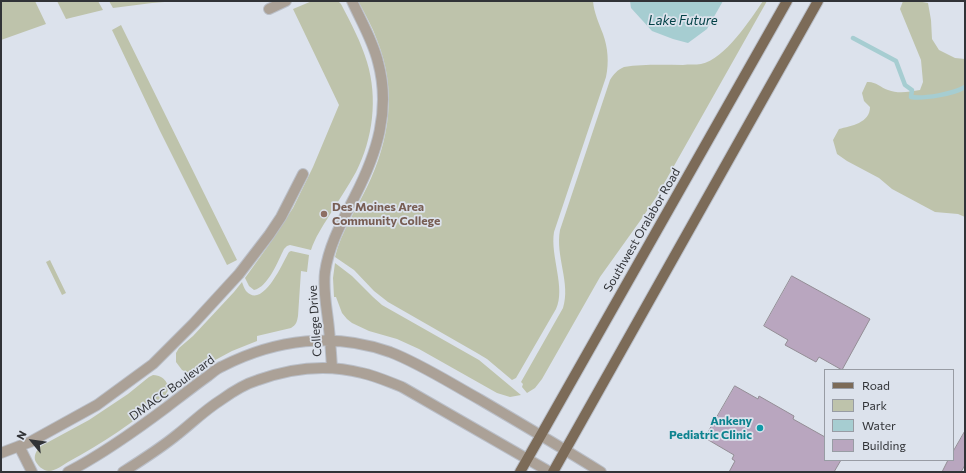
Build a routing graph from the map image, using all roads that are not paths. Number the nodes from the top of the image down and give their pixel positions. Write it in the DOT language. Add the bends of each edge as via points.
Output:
graph roads {
  1 [pos="286,1"];
  2 [pos="352,1"];
  3 [pos="787,1"];
  4 [pos="818,1"];
  5 [pos="269,9"];
  6 [pos="303,174"];
  7 [pos="330,341"];
  8 [pos="332,368"];
  9 [pos="541,435"];
  10 [pos="19,446"];
  11 [pos="565,450"];
  12 [pos="1,453"];
  13 [pos="527,460"];
  14 [pos="32,472"];
  15 [pos="68,472"];
  16 [pos="123,472"];
  17 [pos="520,472"];
  18 [pos="552,472"];
  19 [pos="601,472"];
  1 -- 5 [label="street"];
  2 -- 7 [label="street, College Drive" via="378,62 383,109 373,155 331,246 325,271 324,288"];
  3 -- 9 [label="main road, Southwest Oralabor Road"];
  4 -- 11 [label="main road"];
  6 -- 10 [label="street" via="281,217 235,279 153,364 97,405"];
  7 -- 8 [label="street, College Drive"];
  7 -- 9 [label="street, DMACC Boulevard" via="369,346 402,357"];
  7 -- 15 [label="street, DMACC Boulevard" via="305,341 263,349 222,366 144,425"];
  8 -- 13 [label="street" via="361,372 402,387"];
  8 -- 16 [label="street" via="295,370 257,380 220,401 177,435"];
  9 -- 11 [label="street, DMACC Boulevard"];
  9 -- 13 [label="main road, Southwest Oralabor Road"];
  10 -- 12 [label="street"];
  10 -- 14 [label="street"];
  11 -- 18 [label="main road"];
  11 -- 19 [label="street, DMACC Boulevard"];
  13 -- 17 [label="main road, Southwest Oralabor Road"];
  13 -- 18 [label="street"];
}
